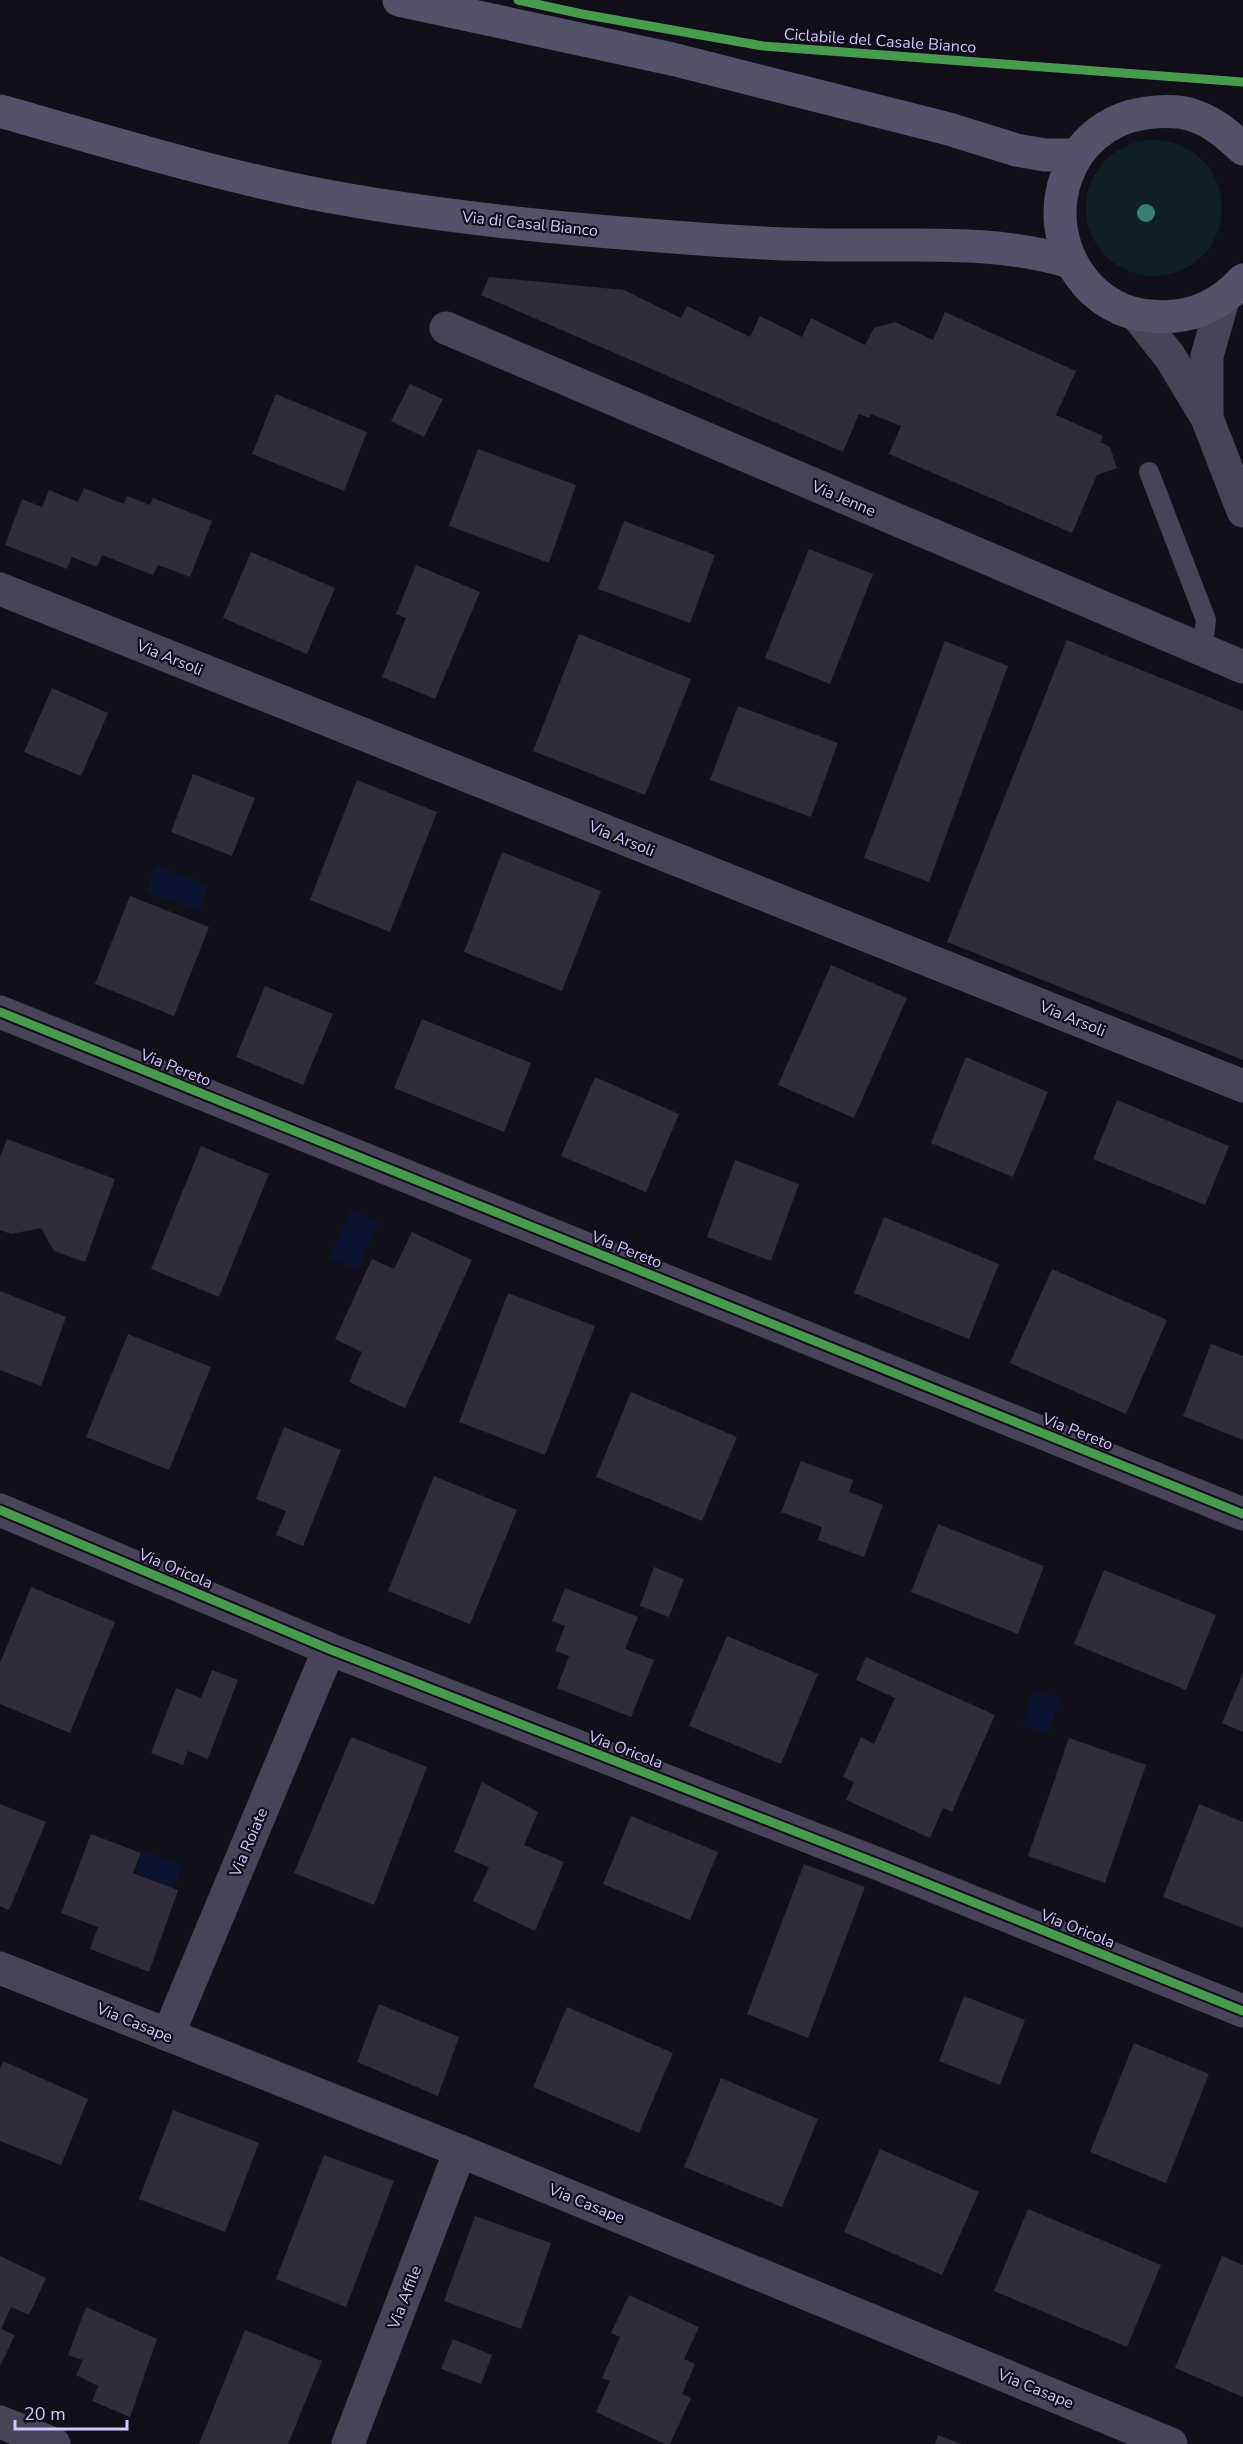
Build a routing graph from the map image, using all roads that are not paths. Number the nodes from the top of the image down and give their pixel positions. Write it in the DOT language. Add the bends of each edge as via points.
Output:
graph roads {
  1 [pos="399,0"];
  2 [pos="0,111"];
  3 [pos="1243,149"];
  4 [pos="1077,154"];
  5 [pos="1070,262"];
  6 [pos="1233,290"];
  7 [pos="1137,315"];
  8 [pos="446,328"];
  9 [pos="1208,418"];
  10 [pos="1149,472"];
  11 [pos="1243,511"];
  12 [pos="0,589"];
  13 [pos="1202,651"];
  14 [pos="1243,667"];
  15 [pos="0,1012"];
  16 [pos="1243,1086"];
  17 [pos="0,1510"];
  18 [pos="1243,1514"];
  19 [pos="329,1648"];
  20 [pos="0,1968"];
  21 [pos="1243,2011"];
  22 [pos="168,2035"];
  23 [pos="460,2151"];
  24 [pos="0,2422"];
  25 [pos="54,2444"];
  26 [pos="348,2444"];
  27 [pos="1171,2444"];
  1 -- 4 [label="main road" via="672,59 949,129 1016,150"];
  2 -- 5 [label="main road, Via di Casal Bianco" via="248,179 410,208 699,239 978,246"];
  3 -- 4 [label="main road" via="1221,129 1194,116 1164,110 1134,114 1106,127"];
  4 -- 5 [label="main road" via="1065,180 1059,207 1061,235"];
  5 -- 7 [label="main road" via="1087,286 1110,304"];
  6 -- 7 [label="main road" via="1196,313 1167,318"];
  6 -- 9 [label="street" via="1207,356"];
  7 -- 9 [label="street" via="1170,357"];
  8 -- 13 [label="street, Via Jenne"];
  9 -- 11 [label="street"];
  10 -- 13 [label="lane" via="1206,620"];
  12 -- 16 [label="street, Via Arsoli"];
  13 -- 14 [label="street, Via Jenne"];
  15 -- 18 [label="street, Via Pereto"];
  17 -- 19 [label="street, Via Oricola"];
  19 -- 21 [label="street, Via Oricola"];
  19 -- 22 [label="street, Via Roiate"];
  20 -- 22 [label="street, Via Casape"];
  22 -- 23 [label="street, Via Casape"];
  23 -- 26 [label="street, Via Affile"];
  23 -- 27 [label="street, Via Casape"];
  24 -- 25 [label="street"];
}
